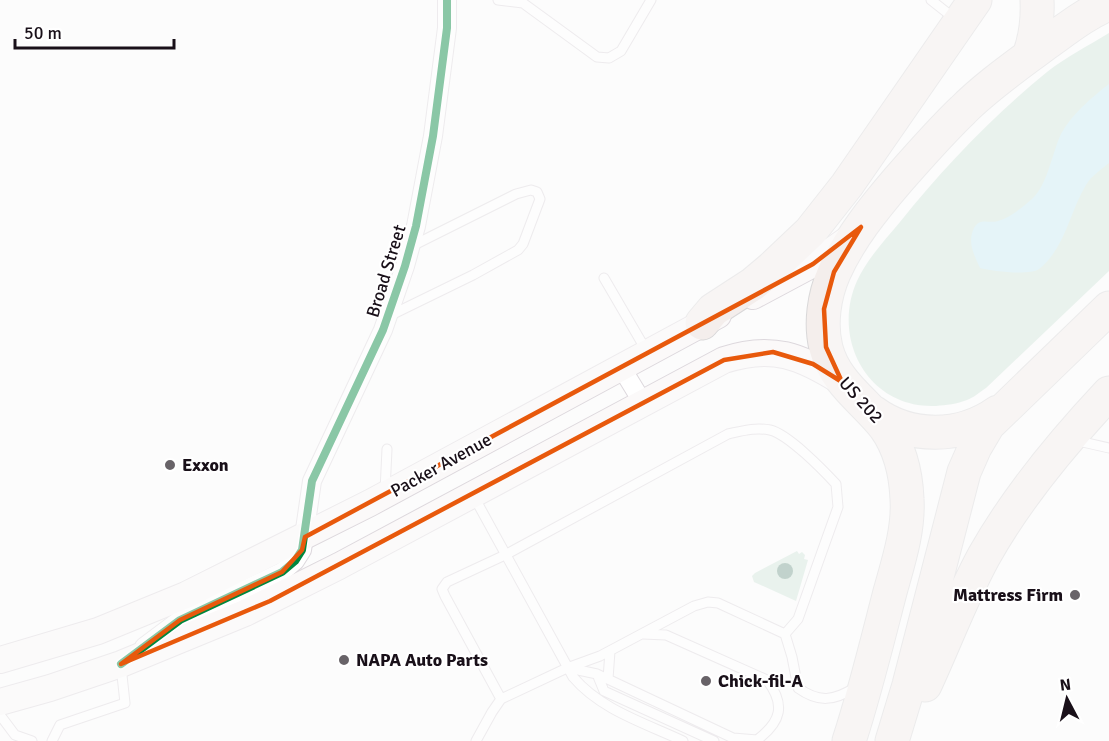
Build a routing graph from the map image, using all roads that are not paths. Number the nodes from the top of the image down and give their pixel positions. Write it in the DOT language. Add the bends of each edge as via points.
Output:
graph roads {
  1 [pos="447,0"];
  2 [pos="498,0"];
  3 [pos="651,0"];
  4 [pos="931,0"];
  5 [pos="1037,0"];
  6 [pos="524,2"];
  7 [pos="1109,4"];
  8 [pos="968,12"];
  9 [pos="1029,56"];
  10 [pos="861,227"];
  11 [pos="410,247"];
  12 [pos="604,278"];
  13 [pos="1109,308"];
  14 [pos="389,316"];
  15 [pos="702,323"];
  16 [pos="648,352"];
  17 [pos="621,367"];
  18 [pos="842,382"];
  19 [pos="1106,400"];
  20 [pos="644,403"];
  21 [pos="1009,403"];
  22 [pos="866,407"];
  23 [pos="1069,439"];
  24 [pos="1109,448"];
  25 [pos="387,449"];
  26 [pos="472,494"];
  27 [pos="385,495"];
  28 [pos="305,537"];
  29 [pos="505,555"];
  30 [pos="643,634"];
  31 [pos="784,634"];
  32 [pos="610,651"];
  33 [pos="0,660"];
  34 [pos="121,664"];
  35 [pos="567,668"];
  36 [pos="597,674"];
  37 [pos="608,680"];
  38 [pos="868,680"];
  39 [pos="501,699"];
  40 [pos="0,702"];
  41 [pos="0,715"];
  42 [pos="764,737"];
  43 [pos="32,741"];
  44 [pos="52,741"];
  45 [pos="476,741"];
  46 [pos="683,741"];
  47 [pos="714,741"];
  48 [pos="849,741"];
  49 [pos="892,741"];
  50 [pos="899,741"];
  1 -- 11 [label="street, Broad Street" via="434,136"];
  2 -- 6 [label="lane"];
  3 -- 6 [label="lane" via="621,51 609,58 597,57"];
  4 -- 8 [label="lane"];
  5 -- 9 [label="highway" via="1036,39"];
  7 -- 9 [label="highway, US 202"];
  8 -- 15 [label="highway" via="810,232 772,268 713,310"];
  9 -- 10 [label="highway, US 202 / US 202" via="964,109 911,165"];
  10 -- 15 [label="main road, Packer Avenue" via="813,264"];
  10 -- 18 [label="highway, US 202 / US 202" via="834,272 824,309 826,347"];
  11 -- 14 [label="street, Broad Street"];
  11 -- 14 [label="lane" via="516,194 531,190 540,199 518,250"];
  12 -- 16 [label="lane"];
  13 -- 21 [label="highway"];
  14 -- 28 [label="street, Broad Street" via="312,481"];
  15 -- 16 [label="main road, Packer Avenue"];
  16 -- 17 [label="main road, Packer Avenue"];
  17 -- 20 [label="street"];
  17 -- 27 [label="main road, Packer Avenue"];
  18 -- 20 [label="main road" via="800,358 761,351 724,360"];
  18 -- 22 [label="highway, US 202 / US 202"];
  19 -- 23 [label="highway"];
  20 -- 26 [label="main road"];
  21 -- 22 [label="highway" via="985,420 945,432 896,426"];
  21 -- 49 [label="highway" via="988,425 964,472"];
  22 -- 38 [label="highway, US 202 / US 202" via="885,427 899,454 908,515"];
  23 -- 24 [label="lane"];
  23 -- 50 [label="highway" via="1017,505 984,557"];
  25 -- 27 [label="lane"];
  26 -- 29 [label="lane"];
  26 -- 34 [label="main road" via="270,601"];
  27 -- 28 [label="main road, Packer Avenue"];
  28 -- 33 [label="main road, Packer Avenue" via="149,611 74,639"];
  28 -- 34 [label="street, Broad Street" via="295,561 282,572 180,620"];
  29 -- 31 [label="lane" via="728,434 753,428 773,431 796,446 836,484 838,507 803,608"];
  29 -- 35 [label="lane"];
  29 -- 39 [label="lane" via="447,582 442,589"];
  30 -- 31 [label="lane" via="708,602"];
  30 -- 32 [label="lane"];
  30 -- 42 [label="lane" via="666,634 767,680 776,692 780,708"];
  31 -- 38 [label="lane" via="798,688 811,697 844,694"];
  32 -- 35 [label="lane"];
  32 -- 37 [label="lane"];
  34 -- 40 [label="main road"];
  34 -- 44 [label="lane" via="125,703 60,725"];
  35 -- 36 [label="lane"];
  35 -- 39 [label="lane"];
  35 -- 46 [label="lane" via="598,702"];
  36 -- 37 [label="lane"];
  36 -- 47 [label="lane" via="603,692"];
  37 -- 42 [label="lane" via="733,738"];
  38 -- 48 [label="highway, US 202 / US 202"];
  39 -- 45 [label="lane"];
  41 -- 43 [label="lane" via="15,735"];
}
